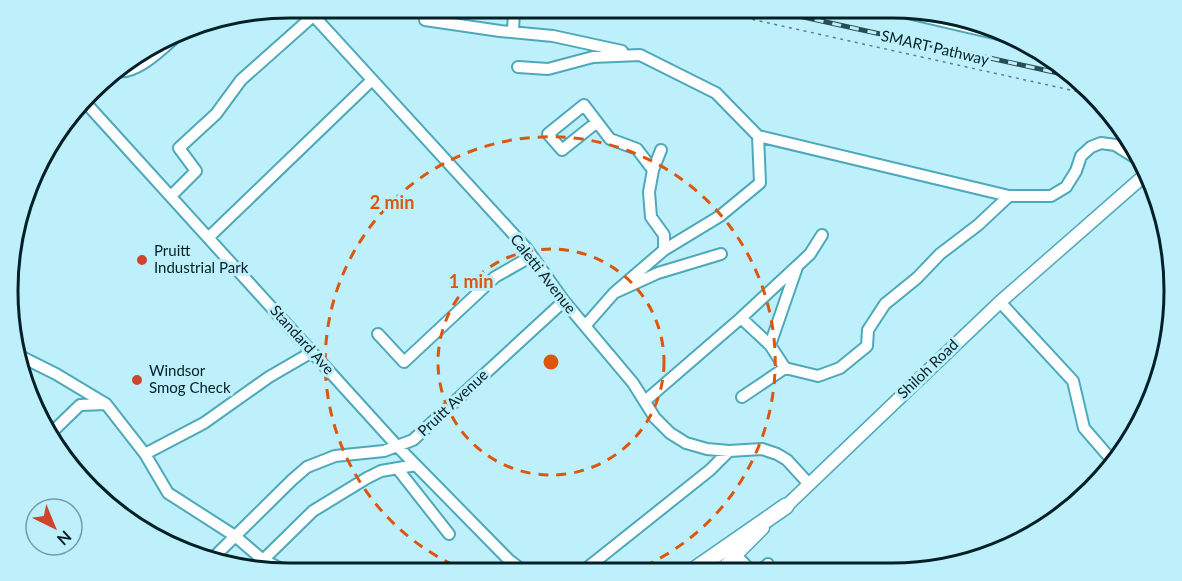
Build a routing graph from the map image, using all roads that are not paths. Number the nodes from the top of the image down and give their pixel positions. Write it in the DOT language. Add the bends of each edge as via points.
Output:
graph roads {
  1 [pos="308,18"];
  2 [pos="316,18"];
  3 [pos="514,18"];
  4 [pos="425,20"];
  5 [pos="513,32"];
  6 [pos="154,55"];
  7 [pos="640,55"];
  8 [pos="518,67"];
  9 [pos="132,69"];
  10 [pos="372,80"];
  11 [pos="90,107"];
  12 [pos="597,122"];
  13 [pos="758,136"];
  14 [pos="661,150"];
  15 [pos="1126,152"];
  16 [pos="653,170"];
  17 [pos="1140,179"];
  18 [pos="171,196"];
  19 [pos="1009,196"];
  20 [pos="822,234"];
  21 [pos="209,237"];
  22 [pos="664,250"];
  23 [pos="721,254"];
  24 [pos="532,256"];
  25 [pos="797,267"];
  26 [pos="614,293"];
  27 [pos="564,301"];
  28 [pos="1000,302"];
  29 [pos="741,318"];
  30 [pos="585,326"];
  31 [pos="378,334"];
  32 [pos="770,345"];
  33 [pos="312,352"];
  34 [pos="27,359"];
  35 [pos="785,368"];
  36 [pos="742,397"];
  37 [pos="645,401"];
  38 [pos="106,404"];
  39 [pos="56,428"];
  40 [pos="398,447"];
  41 [pos="729,451"];
  42 [pos="145,454"];
  43 [pos="1108,456"];
  44 [pos="416,465"];
  45 [pos="397,468"];
  46 [pos="809,484"];
  47 [pos="786,506"];
  48 [pos="449,534"];
  49 [pos="235,536"];
  50 [pos="218,553"];
  51 [pos="736,555"];
  52 [pos="263,560"];
  53 [pos="266,562"];
  54 [pos="513,563"];
  55 [pos="593,563"];
  56 [pos="704,563"];
  57 [pos="728,563"];
  58 [pos="744,563"];
  1 -- 18 [label="street" via="241,80 216,114 179,148 196,171"];
  2 -- 10 [label="street, Caletti Avenue"];
  3 -- 5 [label="street"];
  4 -- 5 [label="street"];
  5 -- 7 [label="street" via="553,36"];
  6 -- 9 [label="street"];
  7 -- 8 [label="street" via="593,57 548,69"];
  7 -- 13 [label="street" via="716,93"];
  10 -- 21 [label="street"];
  10 -- 24 [label="street, Caletti Avenue"];
  11 -- 18 [label="street, Standard Ave"];
  12 -- 12 [label="street" via="562,150 548,134 584,105"];
  12 -- 16 [label="street" via="610,139 637,149"];
  13 -- 19 [label="street"];
  13 -- 22 [label="street" via="760,183 720,216"];
  14 -- 16 [label="street"];
  15 -- 19 [label="street" via="1101,143 1081,156 1066,187 1051,196"];
  16 -- 22 [label="street" via="649,192 651,217 664,235"];
  17 -- 28 [label="main road, Shiloh Road"];
  18 -- 21 [label="street, Standard Ave"];
  19 -- 35 [label="street" via="885,304 868,330 867,346 840,368 818,376"];
  20 -- 25 [label="street"];
  21 -- 33 [label="street, Standard Ave"];
  22 -- 26 [label="street"];
  23 -- 26 [label="street" via="658,273"];
  24 -- 27 [label="street, Caletti Avenue"];
  24 -- 31 [label="street" via="495,277 404,362"];
  25 -- 29 [label="street"];
  25 -- 32 [label="street"];
  26 -- 30 [label="street"];
  27 -- 30 [label="street, Caletti Avenue"];
  27 -- 40 [label="street, Pruitt Avenue" via="426,429"];
  28 -- 43 [label="street" via="1073,381 1084,428"];
  28 -- 46 [label="main road, Shiloh Road"];
  29 -- 32 [label="street"];
  29 -- 37 [label="street"];
  30 -- 37 [label="street, Caletti Avenue"];
  32 -- 35 [label="street"];
  33 -- 40 [label="street, Standard Ave"];
  33 -- 42 [label="street" via="268,377 204,423"];
  34 -- 38 [label="street"];
  35 -- 36 [label="street"];
  37 -- 41 [label="street, Caletti Avenue" via="670,433 687,443"];
  38 -- 39 [label="street" via="80,405"];
  38 -- 42 [label="street"];
  40 -- 44 [label="street, Standard Ave"];
  40 -- 49 [label="street, Pruitt Avenue" via="335,456 307,467"];
  41 -- 46 [label="street, Caletti Avenue" via="762,449 777,454"];
  41 -- 55 [label="street"];
  42 -- 49 [label="street" via="168,493"];
  44 -- 45 [label="street"];
  44 -- 54 [label="street, Standard Ave"];
  45 -- 48 [label="street"];
  45 -- 52 [label="street" via="367,478 313,512"];
  46 -- 47 [label="main road, Shiloh Road"];
  47 -- 51 [label="main road, Shiloh Road"];
  47 -- 56 [label="highway"];
  49 -- 50 [label="street, Pruitt Avenue"];
  49 -- 52 [label="street"];
  51 -- 57 [label="main road, Shiloh Road"];
  51 -- 58 [label="street"];
  52 -- 53 [label="street"];
}
